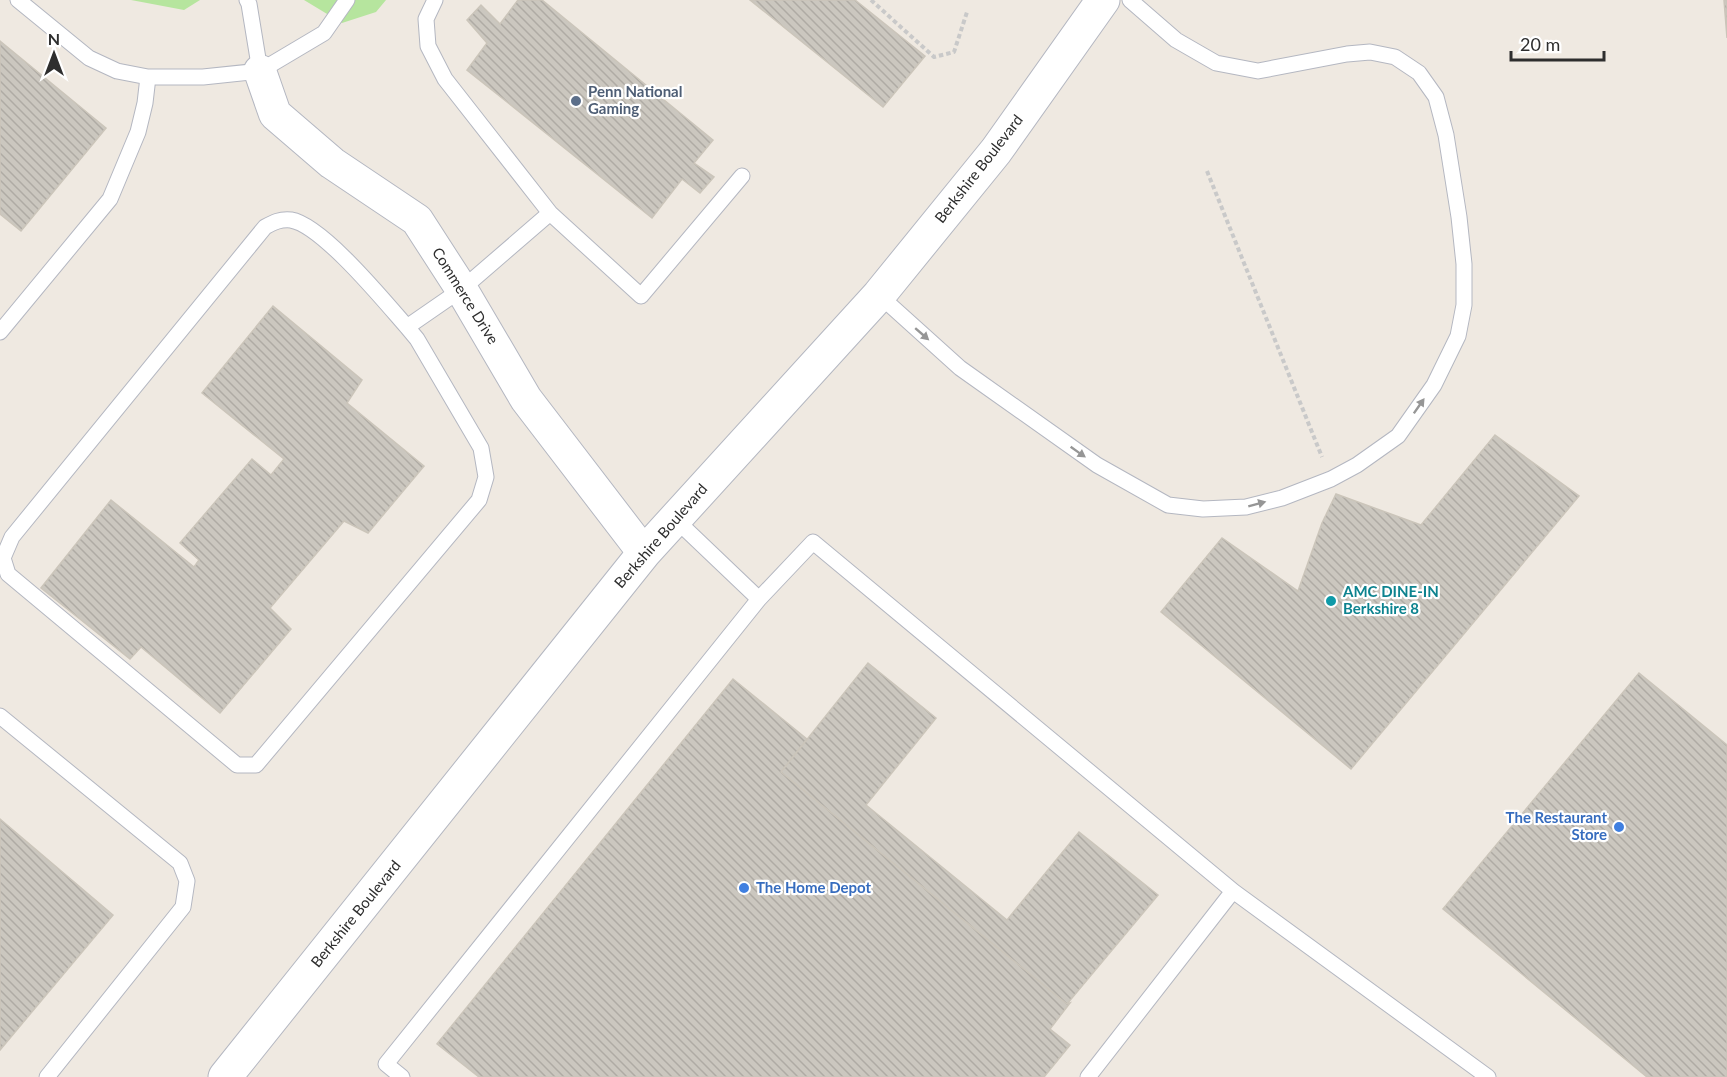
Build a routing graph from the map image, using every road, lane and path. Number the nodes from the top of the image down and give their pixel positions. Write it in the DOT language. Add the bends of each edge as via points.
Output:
graph roads {
  1 [pos="18,0"];
  2 [pos="247,0"];
  3 [pos="347,0"];
  4 [pos="435,0"];
  5 [pos="871,0"];
  6 [pos="1103,0"];
  7 [pos="1130,0"];
  8 [pos="967,12"];
  9 [pos="260,71"];
  10 [pos="148,77"];
  11 [pos="1207,171"];
  12 [pos="742,176"];
  13 [pos="550,213"];
  14 [pos="462,289"];
  15 [pos="879,295"];
  16 [pos="407,327"];
  17 [pos="0,332"];
  18 [pos="1331,479"];
  19 [pos="674,518"];
  20 [pos="644,553"];
  21 [pos="759,599"];
  22 [pos="0,716"];
  23 [pos="1233,891"];
  24 [pos="47,1077"];
  25 [pos="225,1077"];
  26 [pos="402,1077"];
  27 [pos="1088,1077"];
  28 [pos="1488,1077"];
  1 -- 10 [label="lane" via="89,58 117,71"];
  2 -- 9 [label="lane"];
  3 -- 9 [label="lane" via="324,33"];
  4 -- 13 [label="lane" via="426,19 428,45 444,80"];
  5 -- 8 [label="path" via="934,57 954,52"];
  6 -- 15 [label="main road, Berkshire Boulevard" via="996,152"];
  18 -- 7 [label="lane, one-way" via="1398,436 1434,385 1458,336 1464,305 1464,264 1446,135 1436,98 1419,73 1395,57 1370,52 1258,71 1216,63 1176,40"];
  9 -- 10 [label="lane"];
  9 -- 14 [label="street, Commerce Drive" via="275,114 332,163 417,220"];
  10 -- 17 [label="lane" via="138,132 110,199"];
  11 -- 18 [label="path"];
  12 -- 13 [label="lane" via="640,296"];
  13 -- 14 [label="lane"];
  14 -- 16 [label="lane"];
  14 -- 20 [label="street, Commerce Drive" via="526,399"];
  15 -- 18 [label="lane, one-way" via="960,368 1097,465 1167,505 1246,507"];
  15 -- 19 [label="main road, Berkshire Boulevard"];
  16 -- 16 [label="lane" via="481,448 486,477 479,500 256,765 237,765 8,574 3,558 12,537 265,227 277,220 292,220 309,227 362,275"];
  19 -- 20 [label="main road, Berkshire Boulevard"];
  19 -- 21 [label="lane"];
  20 -- 25 [label="main road, Berkshire Boulevard"];
  21 -- 23 [label="lane" via="813,542"];
  21 -- 26 [label="lane" via="386,1064"];
  22 -- 24 [label="lane" via="180,863 187,881 183,907"];
  23 -- 27 [label="lane"];
  23 -- 28 [label="lane"];
}
